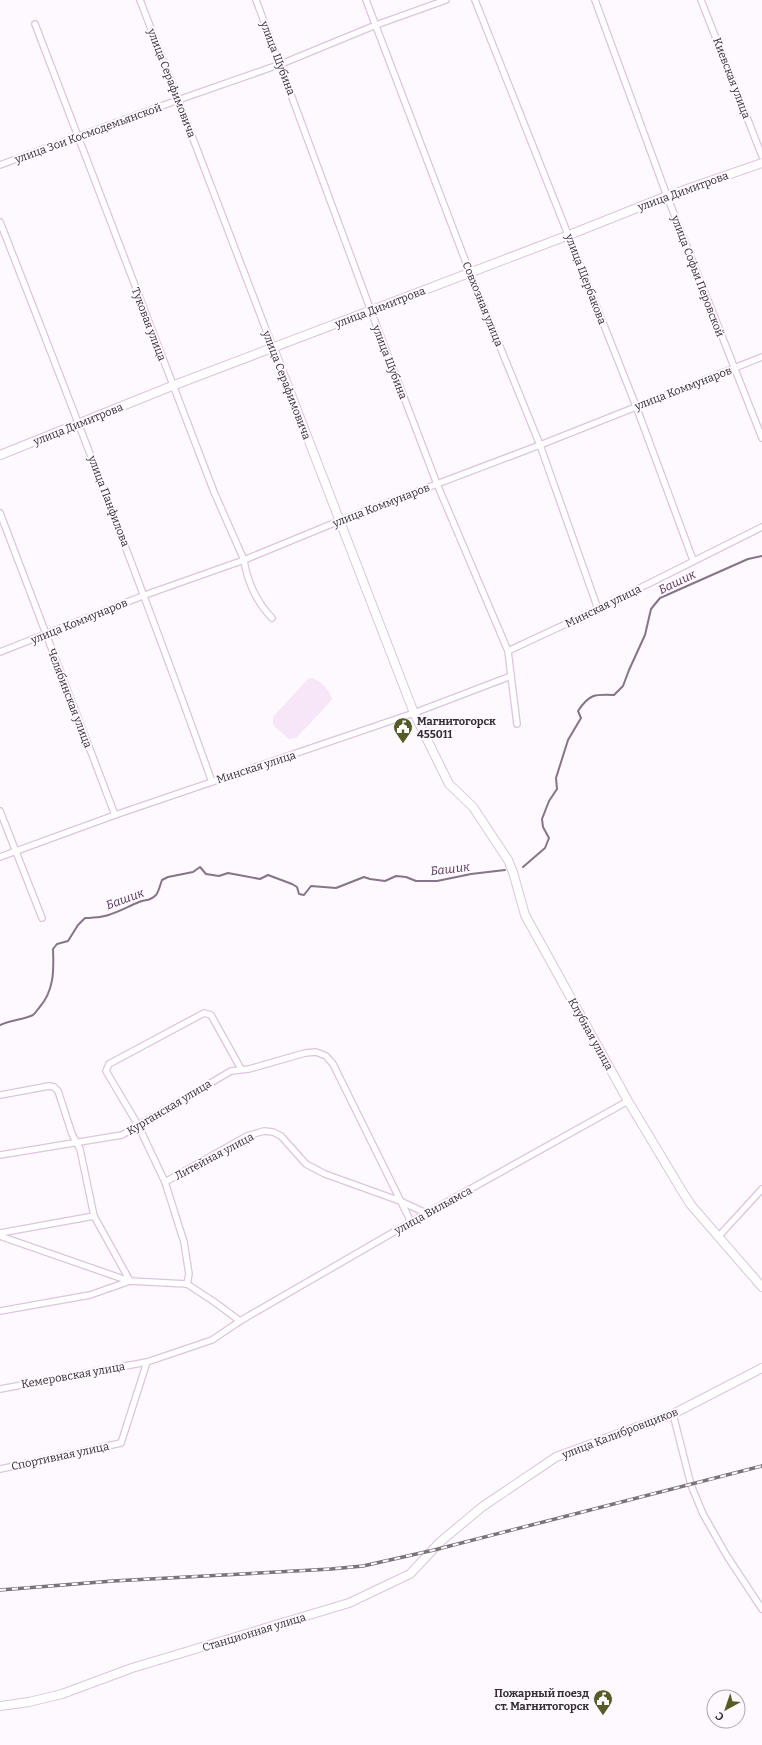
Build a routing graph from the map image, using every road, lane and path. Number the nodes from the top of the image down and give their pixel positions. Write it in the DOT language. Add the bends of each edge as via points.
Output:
graph roads {
  1 [pos="140,0"];
  2 [pos="256,0"];
  3 [pos="366,0"];
  4 [pos="446,0"];
  5 [pos="475,0"];
  6 [pos="595,0"];
  7 [pos="701,0"];
  8 [pos="35,24"];
  9 [pos="376,25"];
  10 [pos="281,64"];
  11 [pos="178,100"];
  12 [pos="78,136"];
  13 [pos="762,156"];
  14 [pos="762,163"];
  15 [pos="0,165"];
  16 [pos="667,196"];
  17 [pos="0,222"];
  18 [pos="569,235"];
  19 [pos="470,273"];
  20 [pos="371,311"];
  21 [pos="273,348"];
  22 [pos="762,357"];
  23 [pos="734,368"];
  24 [pos="172,386"];
  25 [pos="636,406"];
  26 [pos="80,424"];
  27 [pos="762,438"];
  28 [pos="540,445"];
  29 [pos="0,455"];
  30 [pos="437,484"];
  31 [pos="0,513"];
  32 [pos="339,522"];
  33 [pos="762,527"];
  34 [pos="244,560"];
  35 [pos="693,560"];
  36 [pos="145,595"];
  37 [pos="598,609"];
  38 [pos="272,618"];
  39 [pos="46,634"];
  40 [pos="508,651"];
  41 [pos="0,652"];
  42 [pos="511,676"];
  43 [pos="414,713"];
  44 [pos="517,724"];
  45 [pos="441,768"];
  46 [pos="212,782"];
  47 [pos="0,810"];
  48 [pos="115,815"];
  49 [pos="16,852"];
  50 [pos="0,857"];
  51 [pos="42,918"];
  52 [pos="241,1069"];
  53 [pos="0,1095"];
  54 [pos="628,1101"];
  55 [pos="138,1125"];
  56 [pos="77,1142"];
  57 [pos="0,1156"];
  58 [pos="165,1182"];
  59 [pos="762,1189"];
  60 [pos="400,1201"];
  61 [pos="426,1214"];
  62 [pos="94,1216"];
  63 [pos="411,1222"];
  64 [pos="0,1235"];
  65 [pos="718,1237"];
  66 [pos="130,1281"];
  67 [pos="187,1284"];
  68 [pos="762,1288"];
  69 [pos="0,1311"];
  70 [pos="240,1321"];
  71 [pos="147,1362"];
  72 [pos="762,1368"];
  73 [pos="0,1389"];
  74 [pos="673,1414"];
  75 [pos="0,1469"];
  76 [pos="482,1507"];
  77 [pos="762,1609"];
  78 [pos="0,1706"];
  1 -- 11 [label="street, улица Серафимовича"];
  2 -- 10 [label="street, улица Шубина"];
  3 -- 9 [label="street, Совхозная улица"];
  4 -- 9 [label="street, улица Зои Космодемьянской"];
  5 -- 18 [label="street, улица Щербакова"];
  6 -- 16 [label="street, улица Софьи Перовской"];
  7 -- 13 [label="street, Киевская улица"];
  8 -- 12 [label="street, Туковая улица"];
  9 -- 10 [label="street, улица Зои Космодемьянской"];
  9 -- 19 [label="street, Совхозная улица"];
  10 -- 11 [label="street, улица Зои Космодемьянской"];
  10 -- 20 [label="street, улица Шубина"];
  11 -- 12 [label="street, улица Зои Космодемьянской"];
  11 -- 21 [label="street, улица Серафимовича"];
  12 -- 15 [label="street, улица Зои Космодемьянской"];
  12 -- 24 [label="street, Туковая улица"];
  14 -- 16 [label="street, улица Димитрова"];
  16 -- 18 [label="street, улица Димитрова"];
  16 -- 23 [label="street, улица Софьи Перовской"];
  17 -- 26 [label="street, улица Панфилова"];
  18 -- 19 [label="street, улица Димитрова"];
  18 -- 25 [label="street, улица Щербакова"];
  19 -- 20 [label="street, улица Димитрова"];
  19 -- 28 [label="street, Совхозная улица"];
  20 -- 21 [label="street, улица Димитрова"];
  20 -- 30 [label="street, улица Шубина"];
  21 -- 24 [label="street, улица Димитрова"];
  21 -- 32 [label="street, улица Серафимовича"];
  22 -- 23 [label="street, улица Коммунаров"];
  23 -- 25 [label="street, улица Коммунаров"];
  23 -- 27 [label="street, улица Софьи Перовской"];
  24 -- 26 [label="street, улица Димитрова"];
  24 -- 34 [label="street, Туковая улица" via="221,511"];
  25 -- 28 [label="street, улица Коммунаров"];
  25 -- 35 [label="street, улица Щербакова"];
  26 -- 29 [label="street, улица Димитрова"];
  26 -- 36 [label="street, улица Панфилова"];
  28 -- 30 [label="street, улица Коммунаров"];
  28 -- 37 [label="street, Совхозная улица"];
  30 -- 32 [label="street, улица Коммунаров"];
  30 -- 40 [label="street, улица Шубина"];
  31 -- 39 [label="street, Челябинская улица"];
  32 -- 34 [label="street, улица Коммунаров"];
  32 -- 43 [label="street, улица Серафимовича"];
  33 -- 35 [label="street, Минская улица"];
  34 -- 36 [label="street, улица Коммунаров"];
  34 -- 38 [label="street, Туковая улица" via="262,608"];
  35 -- 37 [label="street, Минская улица"];
  36 -- 39 [label="street, улица Коммунаров"];
  36 -- 46 [label="street, улица Панфилова"];
  37 -- 40 [label="street, Минская улица"];
  39 -- 41 [label="street, улица Коммунаров"];
  39 -- 48 [label="street, Челябинская улица"];
  40 -- 42 [label="street, улица Шубина"];
  42 -- 43 [label="street, Минская улица"];
  42 -- 44 [label="street, улица Шубина"];
  43 -- 45 [label="street, улица Серафимовича"];
  43 -- 46 [label="street, Минская улица"];
  45 -- 54 [label="street, Клубная улица" via="449,784 473,807 508,860 525,915"];
  46 -- 48 [label="street, Минская улица"];
  47 -- 49 [label="street"];
  48 -- 49 [label="street, Минская улица"];
  49 -- 50 [label="street, Минская улица"];
  49 -- 51 [label="street"];
  52 -- 55 [label="street, Курганская улица" via="231,1071"];
  52 -- 55 [label="street" via="208,1013 116,1060 109,1064 106,1071"];
  52 -- 60 [label="street, Курганская улица" via="305,1053 316,1052 326,1056 333,1064"];
  53 -- 56 [label="street" via="54,1087 58,1091"];
  54 -- 61 [label="street, улица Вильямса"];
  54 -- 65 [label="street, Клубная улица" via="691,1206"];
  55 -- 56 [label="street, Курганская улица" via="122,1135"];
  55 -- 58 [label="street"];
  56 -- 57 [label="street, Курганская улица"];
  56 -- 62 [label="street"];
  58 -- 60 [label="street, Литейная улица" via="247,1136 264,1131 281,1136 306,1164 325,1174"];
  58 -- 67 [label="street" via="184,1242 189,1274"];
  59 -- 65 [label="street"];
  60 -- 61 [label="street"];
  60 -- 63 [label="street"];
  61 -- 63 [label="street, улица Вильямса"];
  62 -- 64 [label="street"];
  62 -- 66 [label="street"];
  63 -- 70 [label="street, улица Вильямса"];
  64 -- 66 [label="street"];
  65 -- 68 [label="street, Клубная улица"];
  66 -- 67 [label="street"];
  66 -- 69 [label="street" via="90,1295"];
  67 -- 70 [label="street"];
  70 -- 71 [label="street, улица Вильямса" via="212,1340"];
  71 -- 73 [label="street, Кемеровская улица"];
  71 -- 75 [label="street, Спортивная улица" via="121,1443"];
  72 -- 74 [label="street, улица Калибровщиков"];
  74 -- 76 [label="street, улица Калибровщиков" via="556,1457"];
  74 -- 77 [label="street" via="691,1485 703,1514"];
  76 -- 78 [label="street, Станционная улица" via="440,1542 410,1574 349,1603 132,1668 62,1694"];
}
